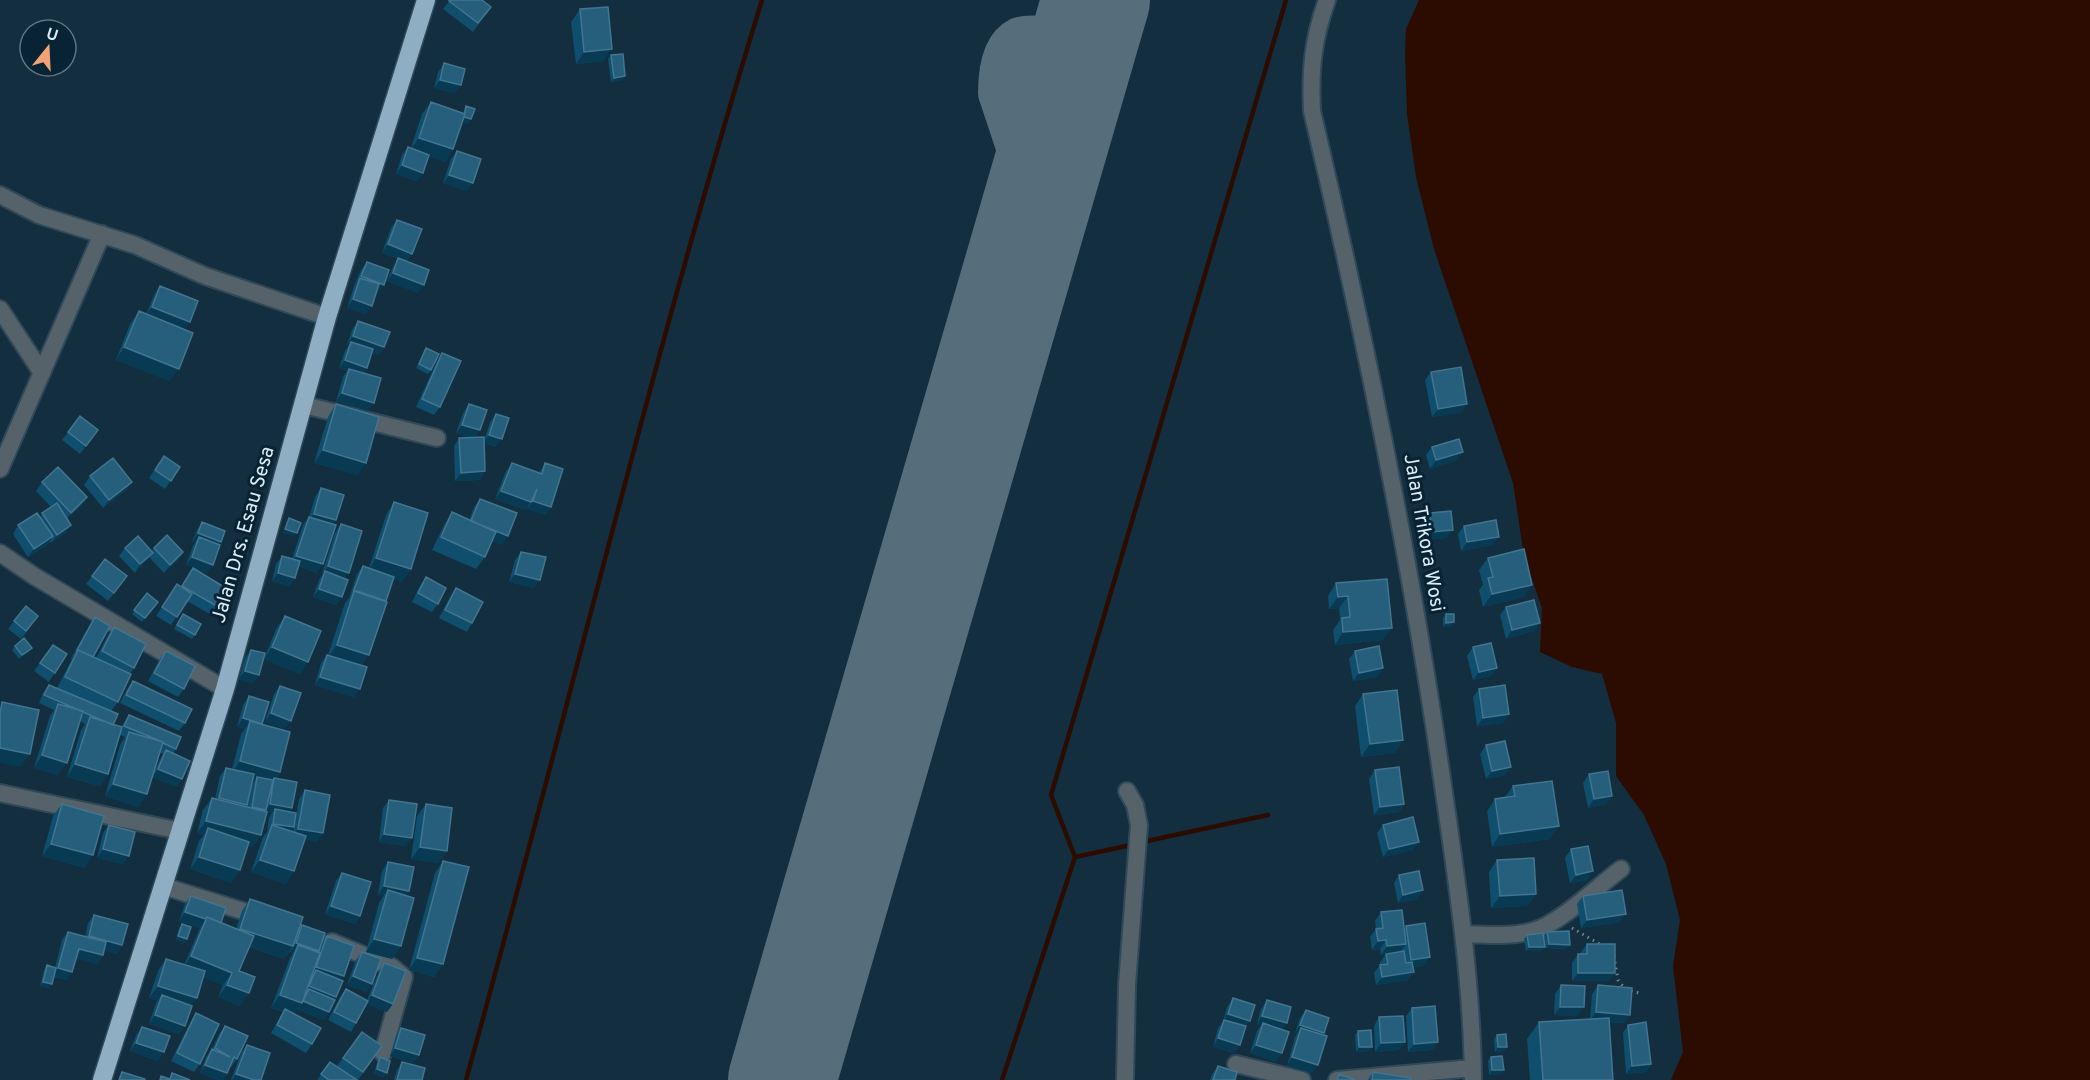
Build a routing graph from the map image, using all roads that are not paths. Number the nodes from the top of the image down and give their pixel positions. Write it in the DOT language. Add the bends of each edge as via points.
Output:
graph roads {
  1 [pos="426,0"];
  2 [pos="1327,0"];
  3 [pos="0,195"];
  4 [pos="102,234"];
  5 [pos="0,309"];
  6 [pos="327,317"];
  7 [pos="42,373"];
  8 [pos="304,405"];
  9 [pos="437,438"];
  10 [pos="0,469"];
  11 [pos="0,554"];
  12 [pos="225,689"];
  13 [pos="1127,791"];
  14 [pos="0,793"];
  15 [pos="180,831"];
  16 [pos="1621,869"];
  17 [pos="163,886"];
  18 [pos="277,922"];
  19 [pos="1463,934"];
  20 [pos="320,937"];
  21 [pos="383,1053"];
  22 [pos="1236,1064"];
  23 [pos="1473,1074"];
  24 [pos="102,1080"];
  25 [pos="1125,1080"];
  26 [pos="1302,1080"];
  27 [pos="1337,1080"];
  1 -- 6 [label="highway, Jalan Drs. Esau Sesa"];
  2 -- 19 [label="street, Jalan Trikora Wosi" via="1315,34 1310,75 1312,111 1385,438 1430,693"];
  3 -- 4 [label="street" via="39,215"];
  4 -- 6 [label="street" via="214,279"];
  4 -- 7 [label="street"];
  5 -- 7 [label="street"];
  6 -- 8 [label="highway, Jalan Drs. Esau Sesa"];
  7 -- 10 [label="street"];
  8 -- 9 [label="street"];
  8 -- 12 [label="highway, Jalan Drs. Esau Sesa"];
  11 -- 12 [label="street"];
  12 -- 15 [label="highway, Jalan Drs. Esau Sesa"];
  13 -- 25 [label="street" via="1139,825 1127,985"];
  14 -- 15 [label="street"];
  15 -- 17 [label="highway, Jalan Drs. Esau Sesa"];
  16 -- 19 [label="street" via="1558,919 1533,931 1497,936"];
  17 -- 18 [label="street"];
  17 -- 24 [label="highway, Jalan Drs. Esau Sesa"];
  19 -- 23 [label="street, Jalan Trikora Wosi"];
  20 -- 21 [label="street" via="392,967 404,977"];
  22 -- 26 [label="street"];
  23 -- 27 [label="street"];
}
